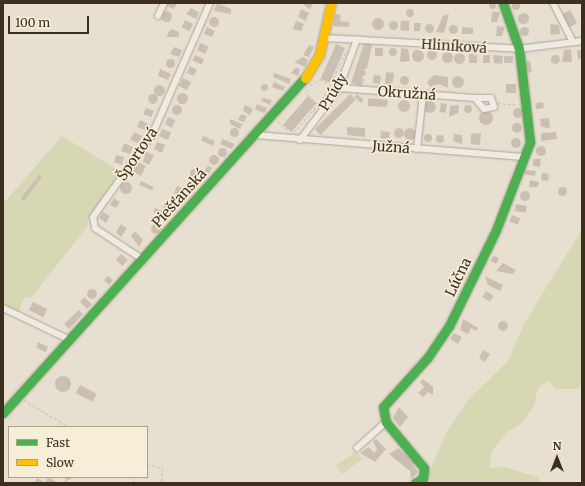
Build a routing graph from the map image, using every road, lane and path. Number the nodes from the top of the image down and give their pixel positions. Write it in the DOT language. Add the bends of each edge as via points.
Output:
graph roads {
  1 [pos="164,3"];
  2 [pos="210,3"];
  3 [pos="331,3"];
  4 [pos="503,3"];
  5 [pos="553,3"];
  6 [pos="158,16"];
  7 [pos="325,38"];
  8 [pos="357,39"];
  9 [pos="582,41"];
  10 [pos="573,42"];
  11 [pos="347,48"];
  12 [pos="519,49"];
  13 [pos="331,84"];
  14 [pos="339,88"];
  15 [pos="422,95"];
  16 [pos="475,98"];
  17 [pos="496,103"];
  18 [pos="318,104"];
  19 [pos="528,105"];
  20 [pos="276,120"];
  21 [pos="256,134"];
  22 [pos="292,134"];
  23 [pos="290,136"];
  24 [pos="300,140"];
  25 [pos="417,149"];
  26 [pos="526,157"];
  27 [pos="142,260"];
  28 [pos="3,308"];
  29 [pos="70,340"];
  30 [pos="18,396"];
  31 [pos="3,413"];
  32 [pos="386,422"];
  33 [pos="67,426"];
  34 [pos="357,448"];
  35 [pos="148,464"];
  36 [pos="165,483"];
  37 [pos="415,483"];
  1 -- 6 [label="street"];
  2 -- 27 [label="street, Športová" via="152,135 94,217 95,228"];
  3 -- 7 [label="street, Piešťanská"];
  4 -- 12 [label="street, Lúčna"];
  5 -- 10 [label="street"];
  7 -- 8 [label="street, Hliníková"];
  7 -- 21 [label="street, Piešťanská" via="308,75"];
  8 -- 12 [label="street, Hliníková"];
  8 -- 14 [label="street, Prúdy"];
  9 -- 10 [label="street, Hliníková"];
  10 -- 12 [label="street, Hliníková"];
  11 -- 13 [label="path"];
  12 -- 19 [label="street, Lúčna"];
  13 -- 18 [label="path"];
  13 -- 18 [label="path" via="320,79 307,87 308,95"];
  14 -- 15 [label="street, Okružná"];
  14 -- 24 [label="street, Prúdy"];
  15 -- 16 [label="street, Okružná"];
  15 -- 25 [label="street"];
  16 -- 17 [label="street, Okružná" via="491,98"];
  16 -- 17 [label="street" via="484,109 492,110"];
  17 -- 19 [label="path"];
  18 -- 22 [label="path"];
  19 -- 26 [label="street, Lúčna" via="530,142"];
  20 -- 22 [label="path"];
  21 -- 24 [label="street, Južná"];
  21 -- 27 [label="street, Piešťanská"];
  22 -- 23 [label="path"];
  24 -- 25 [label="street, Južná"];
  25 -- 26 [label="street, Južná"];
  26 -- 32 [label="street, Lúčna" via="496,230 449,326 428,357 385,403 383,416"];
  27 -- 29 [label="street, Piešťanská"];
  28 -- 29 [label="street"];
  29 -- 30 [label="street, Piešťanská"];
  30 -- 31 [label="street, Piešťanská"];
  30 -- 33 [label="path"];
  32 -- 34 [label="street"];
  32 -- 37 [label="street" via="424,468 423,478"];
  35 -- 36 [label="path" via="163,468 161,480"];
}
